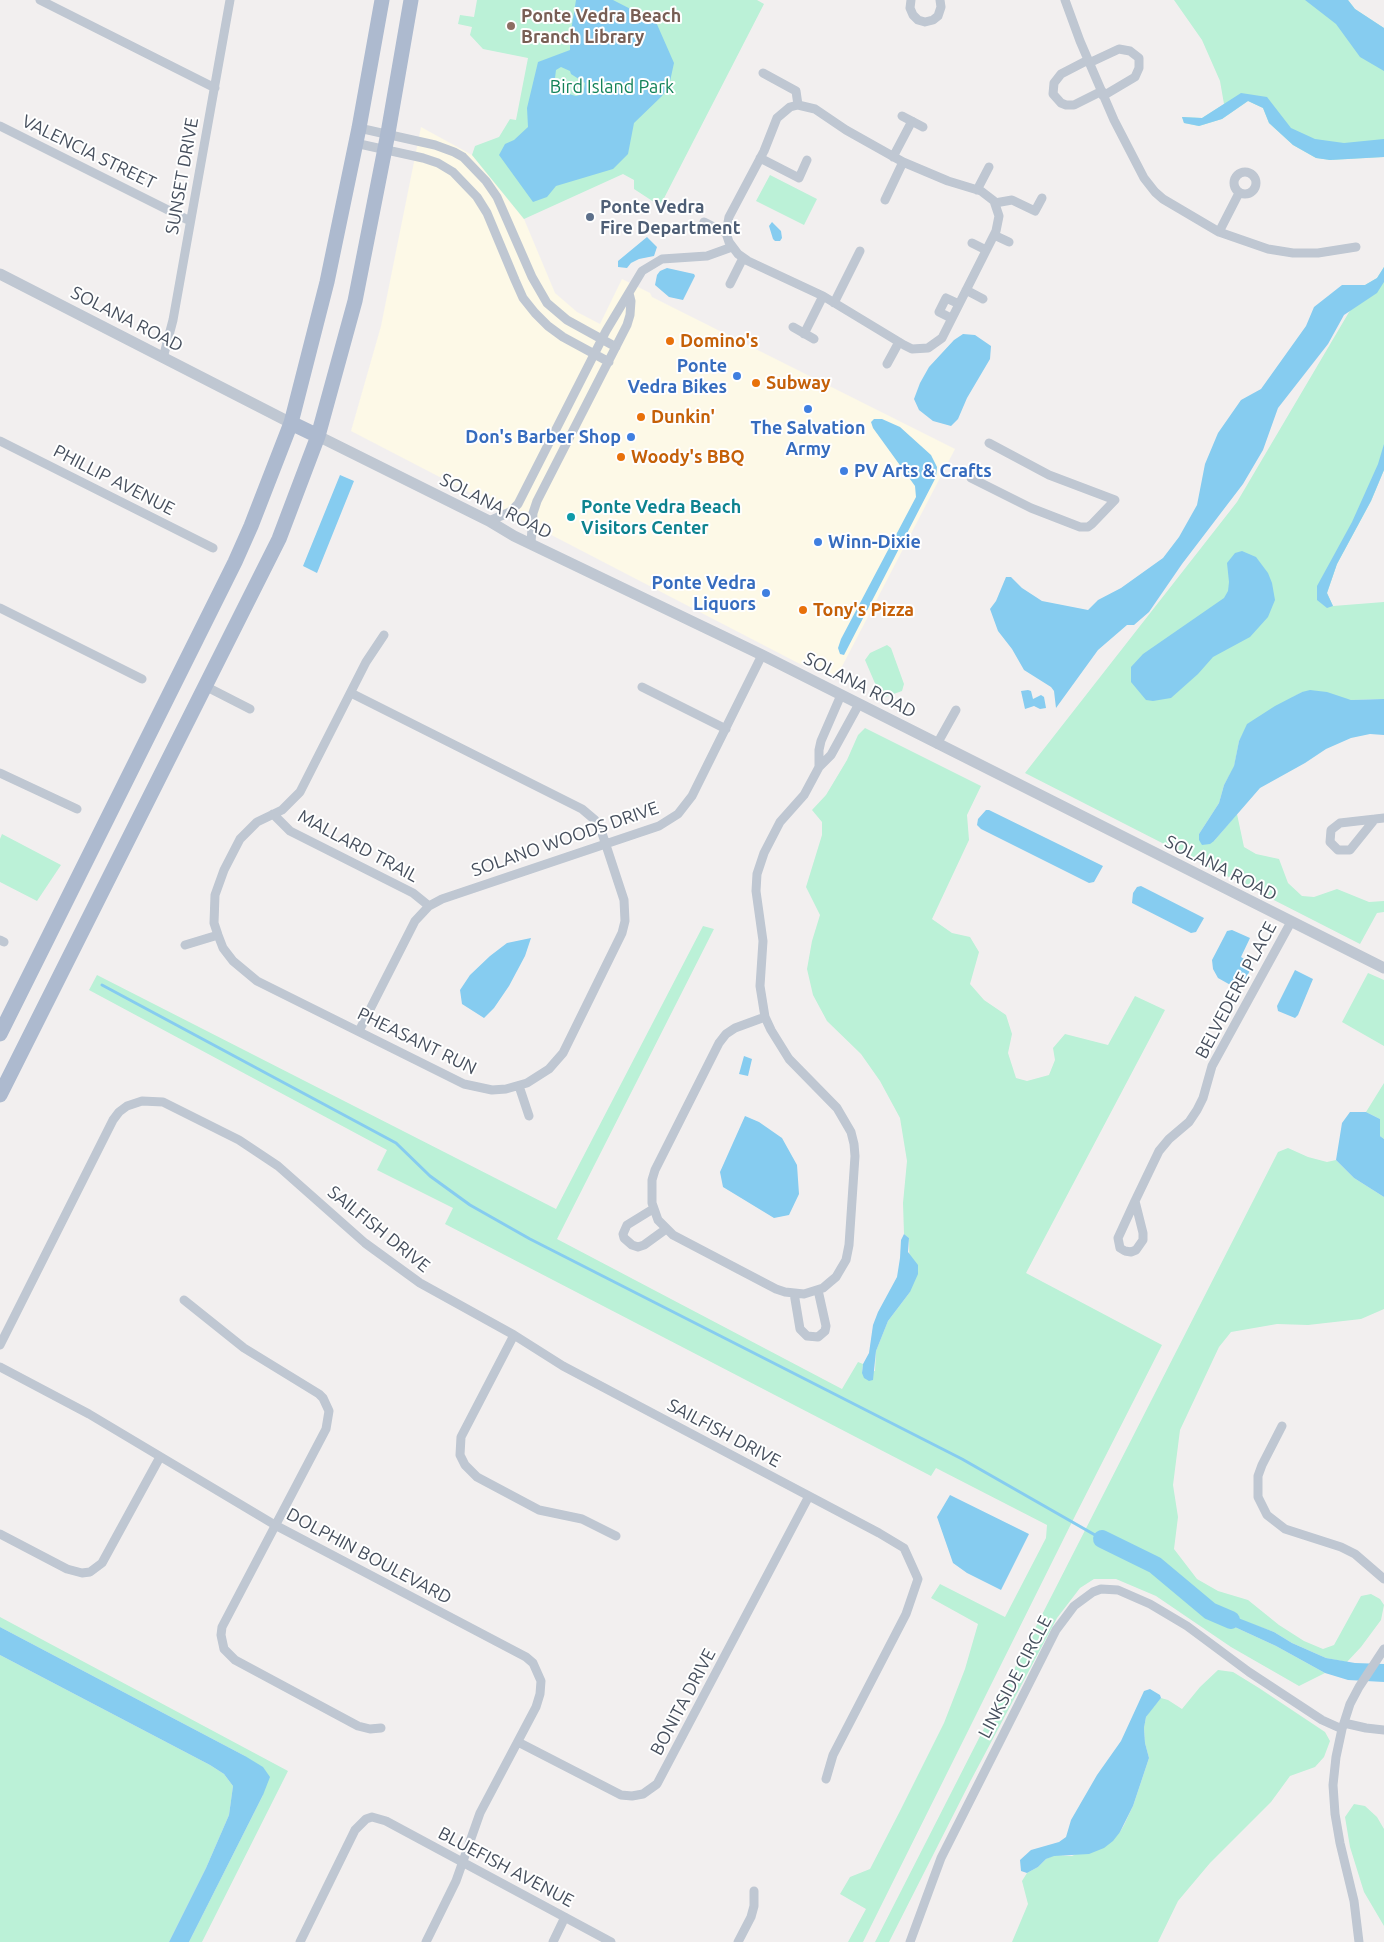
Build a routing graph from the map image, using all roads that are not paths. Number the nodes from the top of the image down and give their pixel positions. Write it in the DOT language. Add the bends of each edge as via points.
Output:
graph roads {
  1 [pos="40,0"];
  2 [pos="230,0"];
  3 [pos="382,0"];
  4 [pos="410,0"];
  5 [pos="911,0"];
  6 [pos="940,0"];
  7 [pos="1065,0"];
  8 [pos="1088,61"];
  9 [pos="764,73"];
  10 [pos="215,88"];
  11 [pos="1102,93"];
  12 [pos="794,106"];
  13 [pos="902,116"];
  14 [pos="912,121"];
  15 [pos="0,126"];
  16 [pos="923,127"];
  17 [pos="358,128"];
  18 [pos="388,133"];
  19 [pos="355,144"];
  20 [pos="384,149"];
  21 [pos="893,157"];
  22 [pos="760,158"];
  23 [pos="807,160"];
  24 [pos="903,162"];
  25 [pos="989,167"];
  26 [pos="977,190"];
  27 [pos="1239,193"];
  28 [pos="1042,198"];
  29 [pos="885,200"];
  30 [pos="995,203"];
  31 [pos="190,221"];
  32 [pos="704,222"];
  33 [pos="512,231"];
  34 [pos="1219,232"];
  35 [pos="726,233"];
  36 [pos="995,233"];
  37 [pos="497,237"];
  38 [pos="1009,242"];
  39 [pos="972,243"];
  40 [pos="1356,247"];
  41 [pos="732,248"];
  42 [pos="986,250"];
  43 [pos="860,251"];
  44 [pos="743,258"];
  45 [pos="0,274"];
  46 [pos="730,284"];
  47 [pos="966,290"];
  48 [pos="629,294"];
  49 [pos="822,296"];
  50 [pos="983,298"];
  51 [pos="834,303"];
  52 [pos="959,304"];
  53 [pos="952,318"];
  54 [pos="793,327"];
  55 [pos="804,334"];
  56 [pos="602,339"];
  57 [pos="814,339"];
  58 [pos="899,342"];
  59 [pos="616,346"];
  60 [pos="594,354"];
  61 [pos="163,358"];
  62 [pos="609,362"];
  63 [pos="887,364"];
  64 [pos="290,423"];
  65 [pos="318,436"];
  66 [pos="0,441"];
  67 [pos="989,443"];
  68 [pos="972,478"];
  69 [pos="489,521"];
  70 [pos="531,544"];
  71 [pos="214,548"];
  72 [pos="0,608"];
  73 [pos="384,635"];
  74 [pos="762,655"];
  75 [pos="142,679"];
  76 [pos="205,686"];
  77 [pos="642,687"];
  78 [pos="351,693"];
  79 [pos="842,695"];
  80 [pos="859,704"];
  81 [pos="250,709"];
  82 [pos="956,710"];
  83 [pos="726,729"];
  84 [pos="937,744"];
  85 [pos="136,762"];
  86 [pos="819,768"];
  87 [pos="0,773"];
  88 [pos="160,776"];
  89 [pos="76,809"];
  90 [pos="273,814"];
  91 [pos="1380,818"];
  92 [pos="606,844"];
  93 [pos="429,906"];
  94 [pos="1291,922"];
  95 [pos="218,935"];
  96 [pos="185,945"];
  97 [pos="1384,968"];
  98 [pos="765,1017"];
  99 [pos="2,1031"];
  100 [pos="358,1031"];
  101 [pos="28,1040"];
  102 [pos="519,1086"];
  103 [pos="0,1095"];
  104 [pos="529,1116"];
  105 [pos="1135,1201"];
  106 [pos="653,1209"];
  107 [pos="666,1229"];
  108 [pos="818,1290"];
  109 [pos="794,1293"];
  110 [pos="184,1300"];
  111 [pos="514,1335"];
  112 [pos="0,1345"];
  113 [pos="0,1367"];
  114 [pos="1282,1426"];
  115 [pos="160,1458"];
  116 [pos="809,1496"];
  117 [pos="275,1525"];
  118 [pos="0,1534"];
  119 [pos="616,1536"];
  120 [pos="1384,1579"];
  121 [pos="1384,1649"];
  122 [pos="1343,1726"];
  123 [pos="381,1728"];
  124 [pos="1384,1730"];
  125 [pos="518,1742"];
  126 [pos="826,1779"];
  127 [pos="462,1862"];
  128 [pos="754,1891"];
  129 [pos="565,1917"];
  130 [pos="300,1942"];
  131 [pos="426,1942"];
  132 [pos="553,1942"];
  133 [pos="611,1942"];
  134 [pos="738,1942"];
  135 [pos="910,1942"];
  136 [pos="1359,1942"];
  1 -- 10 [label="street"];
  2 -- 10 [label="street, SUNSET DRIVE"];
  3 -- 17 [label="main road"];
  4 -- 18 [label="main road"];
  5 -- 6 [label="street" via="913,15 925,22 938,16"];
  7 -- 8 [label="street"];
  8 -- 11 [label="street"];
  8 -- 11 [label="street" via="1061,74 1054,83 1053,94 1061,103 1074,105"];
  8 -- 11 [label="street" via="1119,50 1130,51 1138,58 1139,68 1134,77"];
  9 -- 12 [label="street" via="796,91"];
  10 -- 31 [label="street, SUNSET DRIVE"];
  11 -- 34 [label="street" via="1133,158 1155,192"];
  12 -- 21 [label="street" via="815,109"];
  12 -- 22 [label="street" via="777,118"];
  13 -- 14 [label="street"];
  14 -- 16 [label="street"];
  14 -- 21 [label="street"];
  15 -- 31 [label="street, VALENCIA STREET"];
  17 -- 18 [label="street"];
  17 -- 19 [label="main road"];
  18 -- 20 [label="main road"];
  18 -- 33 [label="street" via="435,145 463,157 497,196"];
  19 -- 20 [label="street"];
  19 -- 64 [label="main road" via="327,282"];
  20 -- 37 [label="street" via="424,158 453,172 477,197"];
  20 -- 65 [label="main road" via="354,301"];
  21 -- 24 [label="street"];
  22 -- 23 [label="street" via="799,178"];
  22 -- 35 [label="street" via="729,217"];
  24 -- 26 [label="street"];
  24 -- 29 [label="street"];
  25 -- 26 [label="street"];
  26 -- 30 [label="street" via="987,194"];
  27 -- 34 [label="street"];
  28 -- 30 [label="street" via="1035,211 1012,200"];
  30 -- 36 [label="street" via="999,216"];
  31 -- 61 [label="street, SUNSET DRIVE"];
  32 -- 35 [label="street"];
  33 -- 37 [label="street"];
  33 -- 56 [label="street" via="547,302 567,320"];
  34 -- 40 [label="street" via="1268,249 1293,252 1318,253"];
  35 -- 41 [label="street"];
  36 -- 38 [label="street"];
  36 -- 42 [label="street"];
  37 -- 60 [label="street" via="523,298 535,313 563,338"];
  39 -- 42 [label="street"];
  41 -- 44 [label="street"];
  41 -- 48 [label="street" via="707,256 670,258 652,264 635,280"];
  42 -- 47 [label="street"];
  43 -- 51 [label="street"];
  44 -- 46 [label="street"];
  44 -- 49 [label="street"];
  45 -- 61 [label="street, SOLANA ROAD"];
  47 -- 50 [label="street"];
  47 -- 52 [label="street"];
  48 -- 56 [label="street"];
  48 -- 59 [label="street" via="630,315"];
  49 -- 51 [label="street"];
  49 -- 55 [label="street"];
  51 -- 58 [label="street"];
  52 -- 53 [label="street"];
  52 -- 53 [label="street" via="946,298 939,312"];
  53 -- 58 [label="street" via="942,338 935,344 920,350"];
  54 -- 55 [label="street"];
  55 -- 57 [label="street"];
  56 -- 59 [label="street"];
  56 -- 60 [label="street"];
  58 -- 63 [label="street"];
  59 -- 62 [label="street"];
  60 -- 62 [label="street"];
  60 -- 69 [label="street" via="518,504 510,512"];
  61 -- 64 [label="street, SOLANA ROAD"];
  62 -- 70 [label="street" via="537,501"];
  64 -- 65 [label="main road"];
  64 -- 85 [label="main road" via="252,526"];
  65 -- 69 [label="street, SOLANA ROAD"];
  65 -- 76 [label="main road" via="279,539"];
  66 -- 71 [label="street, PHILLIP AVENUE"];
  67 -- 68 [label="street" via="1048,475 1115,500 1092,524 1080,527 1031,508"];
  69 -- 70 [label="street, SOLANA ROAD"];
  70 -- 74 [label="street, SOLANA ROAD"];
  72 -- 75 [label="street"];
  73 -- 78 [label="street"];
  74 -- 79 [label="street, SOLANA ROAD"];
  74 -- 83 [label="street, SOLANO WOODS DRIVE"];
  76 -- 81 [label="street"];
  76 -- 88 [label="main road"];
  77 -- 83 [label="street"];
  78 -- 90 [label="street, PHEASANT RUN" via="300,792 292,802"];
  78 -- 92 [label="street, PHEASANT RUN" via="582,809 596,820"];
  79 -- 80 [label="street, SOLANA ROAD"];
  79 -- 86 [label="street" via="821,741"];
  80 -- 84 [label="street, SOLANA ROAD"];
  80 -- 86 [label="street" via="832,755"];
  82 -- 84 [label="street"];
  83 -- 92 [label="street, SOLANO WOODS DRIVE" via="692,796 678,814 659,826"];
  84 -- 94 [label="street, SOLANA ROAD"];
  85 -- 88 [label="main road"];
  85 -- 99 [label="main road"];
  86 -- 98 [label="street" via="804,795 780,822 757,874 756,891 764,942 760,986"];
  87 -- 89 [label="street"];
  88 -- 101 [label="main road"];
  90 -- 93 [label="street, MALLARD TRAIL" via="290,831 413,893"];
  90 -- 95 [label="street, PHEASANT RUN" via="246,831 224,870 214,908"];
  91 -- 91 [label="street" via="1350,850 1338,850 1330,842 1331,830 1340,823"];
  92 -- 93 [label="street, SOLANO WOODS DRIVE"];
  92 -- 102 [label="street, PHEASANT RUN" via="624,900 622,933 563,1053 549,1069"];
  93 -- 100 [label="street, SOLANO WOODS DRIVE" via="415,921"];
  94 -- 97 [label="street, SOLANA ROAD"];
  94 -- 105 [label="street, BELVEDERE PLACE" via="1212,1066 1197,1110 1159,1151"];
  95 -- 96 [label="street"];
  95 -- 100 [label="street, PHEASANT RUN" via="233,961 251,977"];
  98 -- 106 [label="street" via="734,1028 719,1043 656,1170 651,1194"];
  98 -- 108 [label="street" via="789,1059 845,1119 854,1144 846,1260 836,1277"];
  99 -- 101 [label="main road"];
  100 -- 102 [label="street, PHEASANT RUN" via="464,1084 492,1090"];
  101 -- 103 [label="main road"];
  102 -- 104 [label="street"];
  105 -- 105 [label="street, BELVEDERE PLACE" via="1118,1238 1120,1248 1131,1252 1143,1240"];
  106 -- 107 [label="street"];
  106 -- 107 [label="street" via="626,1225 624,1238 638,1247"];
  107 -- 109 [label="street" via="776,1289"];
  108 -- 109 [label="street"];
  108 -- 109 [label="street" via="826,1326 818,1337 808,1336 800,1329"];
  110 -- 117 [label="street" via="244,1348 319,1394 328,1406 326,1430"];
  111 -- 112 [label="street, SAILFISH DRIVE" via="445,1299 392,1264 278,1166 251,1148 171,1105 151,1100 128,1106 113,1120"];
  111 -- 116 [label="street, SAILFISH DRIVE" via="563,1366"];
  111 -- 119 [label="street" via="461,1437 460,1455 465,1465 476,1477 539,1510 582,1520"];
  113 -- 115 [label="street, DOLPHIN BOULEVARD" via="96,1418"];
  114 -- 120 [label="street" via="1258,1476 1258,1497 1267,1515 1285,1529 1355,1554"];
  115 -- 117 [label="street, DOLPHIN BOULEVARD"];
  115 -- 118 [label="street" via="102,1564 90,1572 66,1569"];
  116 -- 125 [label="street, BONITA DRIVE" via="657,1784 643,1794 621,1795"];
  116 -- 126 [label="street, SAILFISH DRIVE" via="904,1548 918,1579 906,1614 833,1755"];
  117 -- 123 [label="street" via="222,1627 220,1635 224,1649 235,1660 358,1726"];
  117 -- 125 [label="street, DOLPHIN BOULEVARD" via="526,1656 537,1669 540,1694"];
  121 -- 122 [label="street" via="1359,1687"];
  122 -- 124 [label="street, LINKSIDE CIRCLE"];
  122 -- 135 [label="street, LINKSIDE CIRCLE" via="1322,1720 1248,1672 1188,1626 1150,1604 1118,1590 1093,1592 1074,1606 1056,1630 948,1844"];
  122 -- 136 [label="street" via="1333,1785 1335,1814 1354,1901"];
  125 -- 127 [label="street, DOLPHIN BOULEVARD" via="480,1813"];
  127 -- 129 [label="street, BLUEFISH AVENUE"];
  127 -- 130 [label="street, BLUEFISH AVENUE" via="386,1821 372,1817 360,1824"];
  127 -- 131 [label="street, DOLPHIN BOULEVARD"];
  128 -- 134 [label="street" via="751,1917"];
  129 -- 132 [label="street"];
  129 -- 133 [label="street, BLUEFISH AVENUE"];
}
